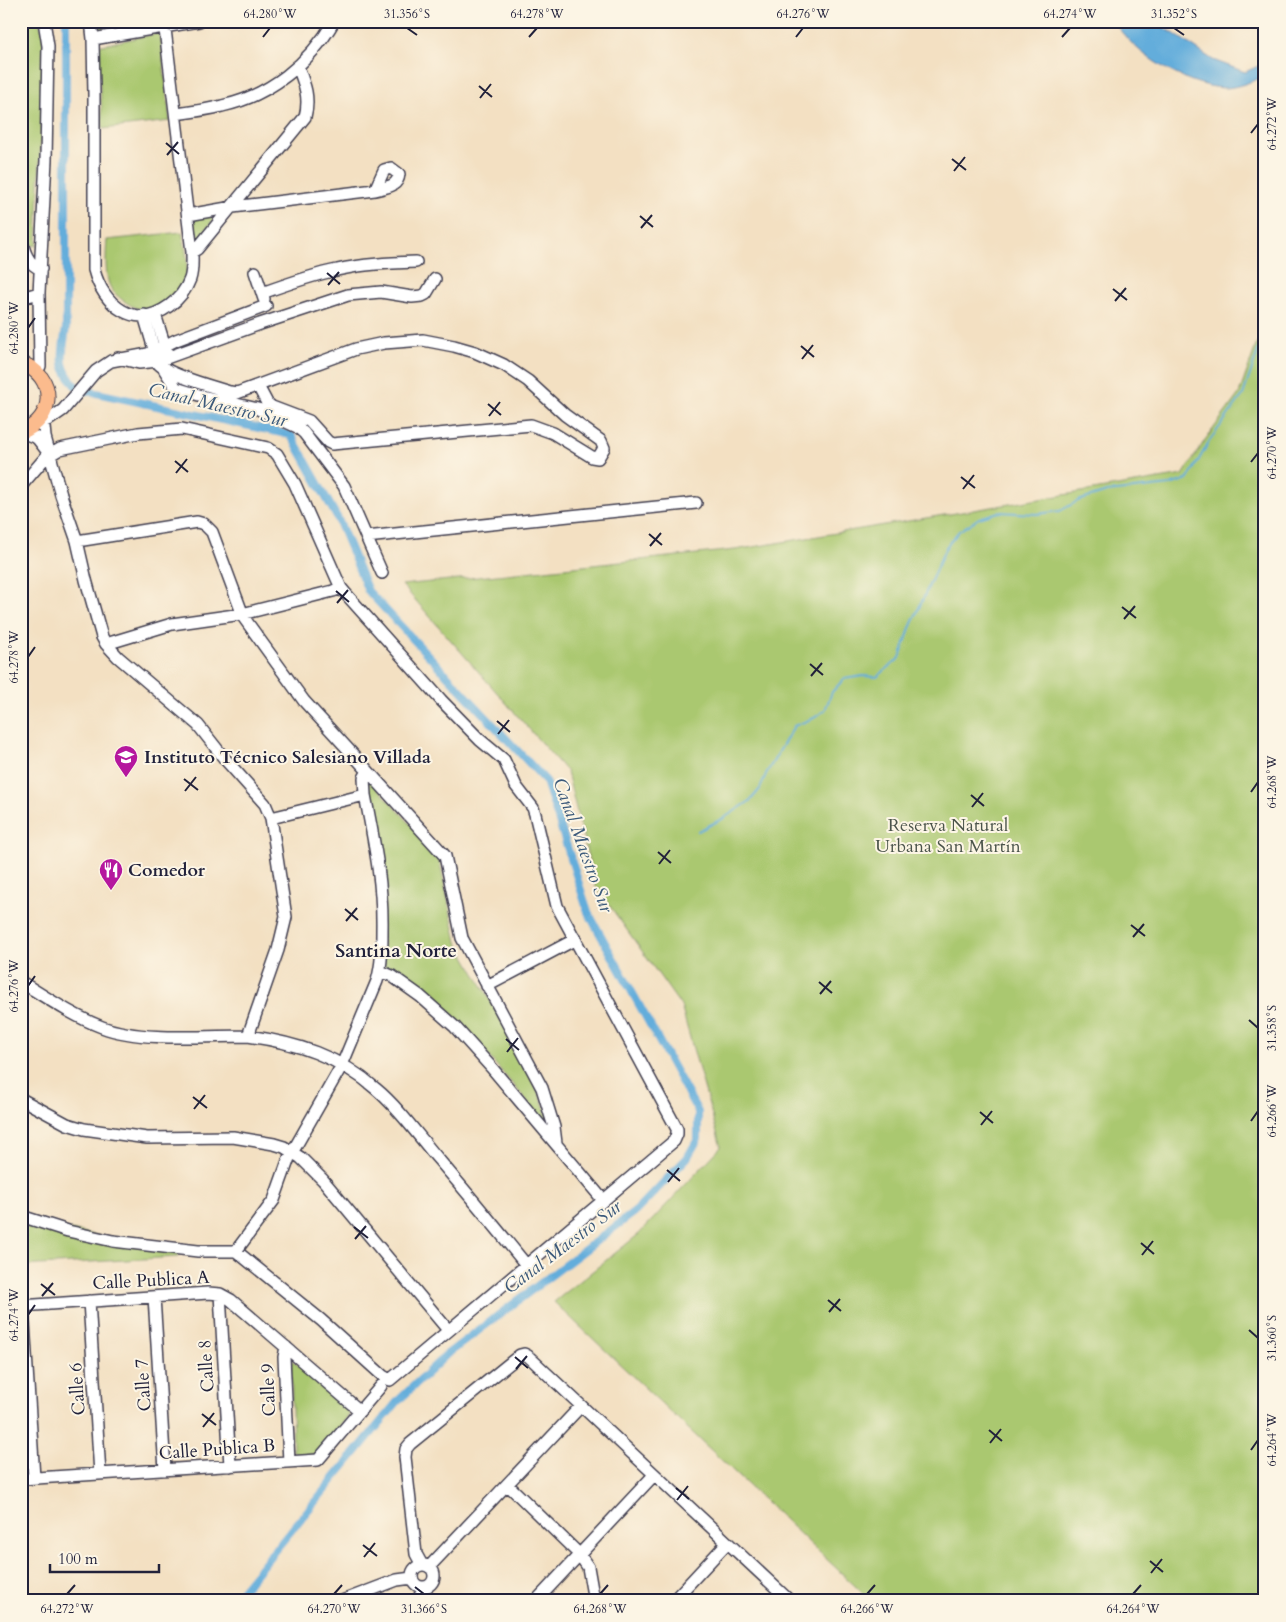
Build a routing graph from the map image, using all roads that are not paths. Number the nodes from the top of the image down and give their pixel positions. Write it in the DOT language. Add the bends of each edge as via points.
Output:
graph roads {
  1 [pos="44,21"];
  2 [pos="91,21"];
  3 [pos="199,21"];
  4 [pos="334,21"];
  5 [pos="164,24"];
  6 [pos="93,39"];
  7 [pos="298,66"];
  8 [pos="176,114"];
  9 [pos="375,190"];
  10 [pos="233,207"];
  11 [pos="188,215"];
  12 [pos="21,238"];
  13 [pos="192,252"];
  14 [pos="416,262"];
  15 [pos="41,269"];
  16 [pos="256,272"];
  17 [pos="435,279"];
  18 [pos="40,293"];
  19 [pos="262,293"];
  20 [pos="21,298"];
  21 [pos="266,306"];
  22 [pos="149,314"];
  23 [pos="272,320"];
  24 [pos="163,359"];
  25 [pos="21,363"];
  26 [pos="38,372"];
  27 [pos="258,386"];
  28 [pos="572,420"];
  29 [pos="42,424"];
  30 [pos="21,432"];
  31 [pos="559,437"];
  32 [pos="51,454"];
  33 [pos="21,486"];
  34 [pos="696,502"];
  35 [pos="366,537"];
  36 [pos="77,541"];
  37 [pos="382,573"];
  38 [pos="341,588"];
  39 [pos="242,614"];
  40 [pos="106,644"];
  41 [pos="368,771"];
  42 [pos="365,795"];
  43 [pos="271,818"];
  44 [pos="576,939"];
  45 [pos="380,971"];
  46 [pos="21,982"];
  47 [pos="487,986"];
  48 [pos="248,1036"];
  49 [pos="342,1065"];
  50 [pos="21,1099"];
  51 [pos="556,1143"];
  52 [pos="292,1152"];
  53 [pos="603,1200"];
  54 [pos="21,1216"];
  55 [pos="236,1251"];
  56 [pos="527,1266"];
  57 [pos="220,1294"];
  58 [pos="154,1298"];
  59 [pos="89,1301"];
  60 [pos="22,1306"];
  61 [pos="448,1330"];
  62 [pos="286,1347"];
  63 [pos="381,1386"];
  64 [pos="581,1406"];
  65 [pos="360,1411"];
  66 [pos="289,1462"];
  67 [pos="230,1466"];
  68 [pos="166,1470"];
  69 [pos="100,1474"];
  70 [pos="654,1475"];
  71 [pos="34,1478"];
  72 [pos="21,1479"];
  73 [pos="508,1485"];
  74 [pos="727,1543"];
  75 [pos="579,1554"];
  76 [pos="426,1566"];
  77 [pos="412,1578"];
  78 [pos="425,1587"];
  79 [pos="342,1601"];
  80 [pos="417,1601"];
  81 [pos="536,1601"];
  82 [pos="594,1601"];
  83 [pos="673,1601"];
  84 [pos="790,1601"];
  1 -- 15 [label="street" via="48,46"];
  2 -- 6 [label="street"];
  3 -- 5 [label="street"];
  4 -- 7 [label="street"];
  5 -- 6 [label="street"];
  5 -- 8 [label="street"];
  6 -- 22 [label="street" via="94,270 101,289 116,306 134,315"];
  7 -- 8 [label="street" via="276,83 245,99"];
  7 -- 10 [label="street" via="307,92 305,117"];
  8 -- 11 [label="street"];
  9 -- 10 [label="street"];
  10 -- 11 [label="street"];
  10 -- 13 [label="street"];
  11 -- 13 [label="street"];
  12 -- 15 [label="street" via="31,264"];
  13 -- 22 [label="street" via="192,272 186,288 174,303"];
  14 -- 19 [label="street" via="339,269"];
  15 -- 18 [label="street"];
  16 -- 19 [label="street"];
  17 -- 23 [label="street" via="422,296 381,292 348,295"];
  18 -- 20 [label="street"];
  18 -- 26 [label="street"];
  19 -- 21 [label="street"];
  21 -- 23 [label="street"];
  21 -- 24 [label="street"];
  22 -- 24 [label="street"];
  23 -- 24 [label="street"];
  24 -- 27 [label="street" via="230,392 242,392"];
  24 -- 29 [label="street" via="141,355 118,358 99,368 60,411"];
  24 -- 35 [label="street" via="176,388 258,409 296,427 344,486"];
  25 -- 26 [label="main road"];
  26 -- 29 [label="main road" via="48,393"];
  27 -- 28 [label="street" via="356,349 424,340 475,352 504,365 532,384"];
  27 -- 31 [label="street" via="272,407 309,421 332,444 521,425 537,426"];
  28 -- 31 [label="street"];
  28 -- 31 [label="street" via="601,441 604,448 601,455 592,457"];
  29 -- 30 [label="main road"];
  29 -- 32 [label="street"];
  32 -- 33 [label="street"];
  32 -- 36 [label="street"];
  32 -- 38 [label="street" via="60,449 138,433 174,429 273,450 295,484"];
  34 -- 35 [label="street"];
  35 -- 37 [label="street"];
  36 -- 39 [label="street" via="200,522 212,532"];
  36 -- 40 [label="street"];
  38 -- 39 [label="street"];
  38 -- 44 [label="street" via="441,700 480,740 502,757 516,786 533,808 556,902"];
  39 -- 40 [label="street" via="172,624"];
  39 -- 41 [label="street" via="304,701"];
  40 -- 43 [label="street" via="198,725 265,804"];
  41 -- 42 [label="street" via="364,778"];
  41 -- 47 [label="street" via="445,856 462,938"];
  42 -- 43 [label="street"];
  42 -- 45 [label="street" via="381,885"];
  43 -- 48 [label="street" via="286,917"];
  44 -- 47 [label="street"];
  44 -- 53 [label="street" via="677,1134 674,1141"];
  45 -- 49 [label="street"];
  45 -- 51 [label="street" via="420,996 455,1027"];
  46 -- 48 [label="street" via="72,1013 119,1032 147,1036"];
  47 -- 51 [label="street" via="542,1088"];
  48 -- 49 [label="street" via="298,1045"];
  49 -- 52 [label="street"];
  49 -- 56 [label="street" via="386,1098"];
  50 -- 52 [label="street" via="67,1124 84,1129 147,1138 233,1137 274,1144"];
  51 -- 53 [label="street"];
  52 -- 55 [label="street" via="274,1200"];
  52 -- 61 [label="street" via="323,1180"];
  53 -- 56 [label="street"];
  54 -- 55 [label="street" via="113,1241 198,1251"];
  55 -- 61 [label="street" via="388,1379 392,1379"];
  56 -- 61 [label="street"];
  57 -- 58 [label="street, Calle Publica A"];
  57 -- 62 [label="street, Calle Publica A"];
  57 -- 67 [label="street, Calle 8"];
  58 -- 59 [label="street, Calle Publica A"];
  58 -- 68 [label="street, Calle 7"];
  59 -- 60 [label="street, Calle Publica A"];
  59 -- 69 [label="street, Calle 6"];
  60 -- 71 [label="street"];
  62 -- 65 [label="street, Calle Publica A"];
  62 -- 66 [label="street, Calle 9"];
  63 -- 65 [label="street, Calle Publica B"];
  64 -- 70 [label="street"];
  64 -- 73 [label="street"];
  64 -- 76 [label="street" via="524,1354 410,1444 405,1457 416,1554"];
  65 -- 66 [label="street, Calle Publica B" via="320,1458"];
  66 -- 67 [label="street, Calle Publica B"];
  67 -- 68 [label="street, Calle Publica B"];
  68 -- 69 [label="street, Calle Publica B"];
  69 -- 71 [label="street, Calle Publica B"];
  70 -- 74 [label="street"];
  70 -- 75 [label="street"];
  71 -- 72 [label="street, Calle Publica B"];
  73 -- 75 [label="street"];
  73 -- 76 [label="street"];
  74 -- 83 [label="street"];
  74 -- 84 [label="street"];
  75 -- 81 [label="street"];
  75 -- 82 [label="street" via="588,1568"];
  76 -- 77 [label="street" via="414,1571"];
  76 -- 78 [label="street" via="434,1577 432,1584"];
  77 -- 78 [label="street" via="416,1584"];
  77 -- 79 [label="street" via="397,1580"];
  78 -- 80 [label="street"];
}
